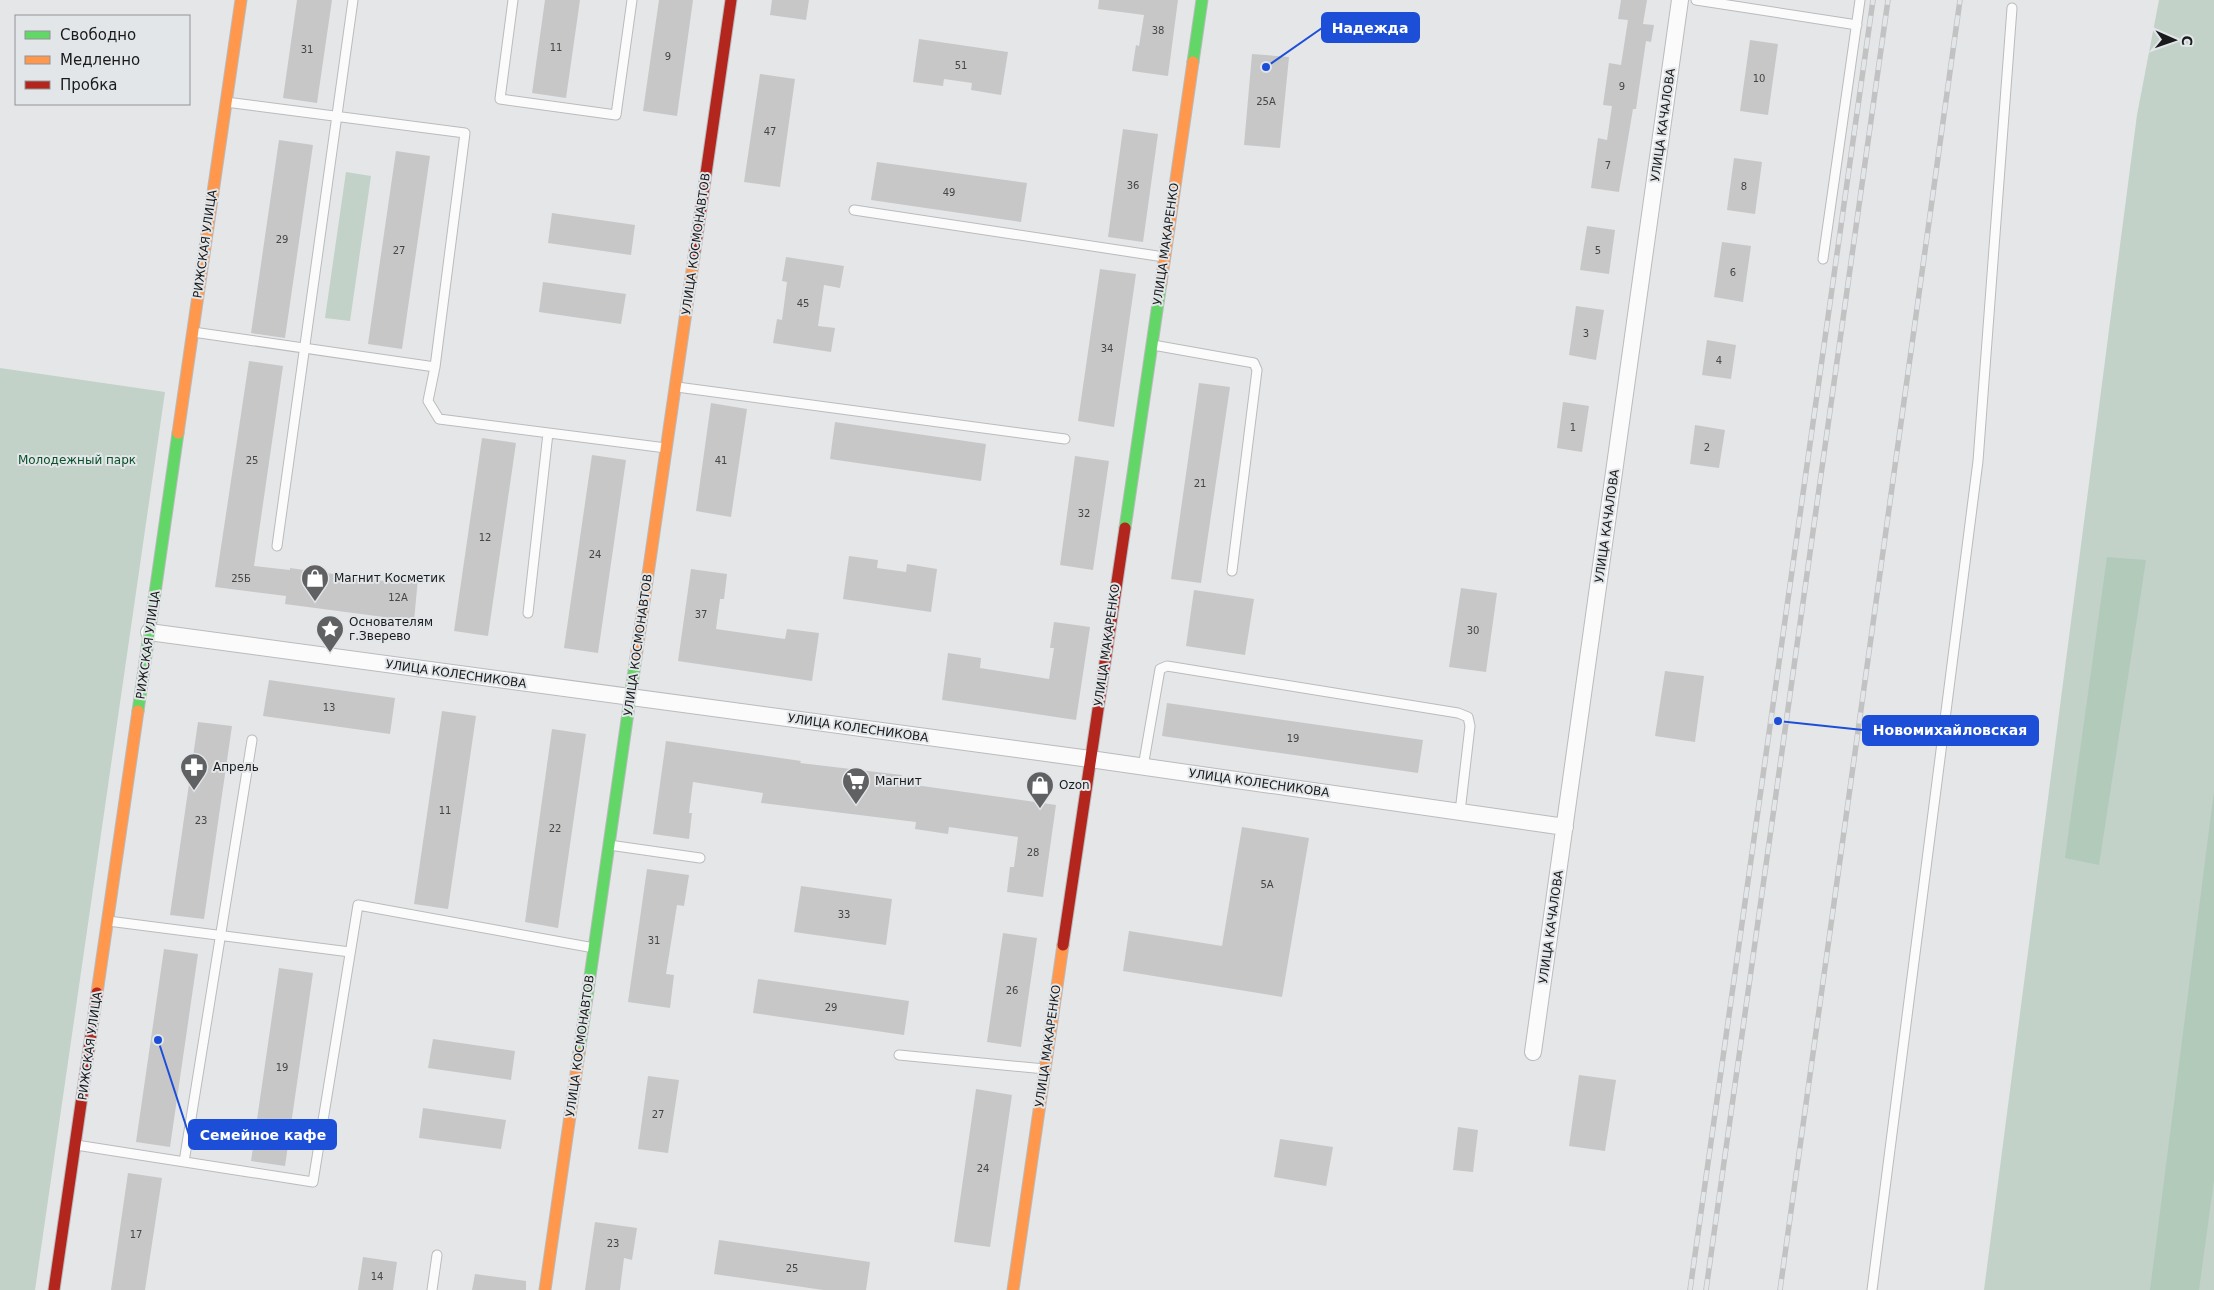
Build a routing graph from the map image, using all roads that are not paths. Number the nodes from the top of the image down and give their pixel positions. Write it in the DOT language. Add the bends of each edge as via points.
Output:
graph roads {
  1 [pos="241,0"];
  2 [pos="353,0"];
  3 [pos="513,0"];
  4 [pos="632,0"];
  5 [pos="731,0"];
  6 [pos="1202,0"];
  7 [pos="1680,0"];
  8 [pos="1696,0"];
  9 [pos="1860,0"];
  10 [pos="2012,8"];
  11 [pos="1857,25"];
  12 [pos="226,102"];
  13 [pos="338,118"];
  14 [pos="854,210"];
  15 [pos="1164,258"];
  16 [pos="1823,259"];
  17 [pos="193,332"];
  18 [pos="1151,345"];
  19 [pos="306,348"];
  20 [pos="435,367"];
  21 [pos="675,387"];
  22 [pos="548,433"];
  23 [pos="1065,439"];
  24 [pos="666,448"];
  25 [pos="278,546"];
  26 [pos="1232,571"];
  27 [pos="528,613"];
  28 [pos="150,632"];
  29 [pos="631,697"];
  30 [pos="252,740"];
  31 [pos="1090,759"];
  32 [pos="1143,767"];
  33 [pos="1460,812"];
  34 [pos="1565,827"];
  35 [pos="609,845"];
  36 [pos="700,858"];
  37 [pos="108,921"];
  38 [pos="220,935"];
  39 [pos="594,948"];
  40 [pos="350,952"];
  41 [pos="1534,1052"];
  42 [pos="899,1055"];
  43 [pos="1045,1070"];
  44 [pos="75,1146"];
  45 [pos="184,1162"];
  46 [pos="437,1255"];
  47 [pos="54,1290"];
  48 [pos="432,1290"];
  49 [pos="545,1290"];
  50 [pos="1013,1290"];
  51 [pos="1872,1290"];
  1 -- 12 [label="street, РИЖСКАЯ УЛИЦА"];
  2 -- 13 [label="lane"];
  3 -- 4 [label="lane" via="500,99 616,115"];
  5 -- 21 [label="street, УЛИЦА КОСМОНАВТОВ"];
  6 -- 15 [label="street, УЛИЦА МАКАРЕНКО"];
  7 -- 34 [label="street, УЛИЦА КАЧАЛОВА"];
  8 -- 11 [label="lane"];
  9 -- 11 [label="lane"];
  10 -- 51 [label="lane" via="1978,461"];
  11 -- 16 [label="lane"];
  12 -- 13 [label="lane"];
  12 -- 17 [label="street, РИЖСКАЯ УЛИЦА"];
  13 -- 19 [label="lane"];
  13 -- 20 [label="lane" via="466,132"];
  14 -- 15 [label="lane"];
  15 -- 18 [label="street, УЛИЦА МАКАРЕНКО"];
  17 -- 19 [label="lane"];
  17 -- 28 [label="street, РИЖСКАЯ УЛИЦА"];
  18 -- 26 [label="lane" via="1254,363 1257,370"];
  18 -- 31 [label="street, УЛИЦА МАКАРЕНКО"];
  19 -- 20 [label="lane"];
  19 -- 25 [label="lane"];
  20 -- 22 [label="lane" via="428,401 439,420"];
  21 -- 23 [label="lane"];
  21 -- 24 [label="street, УЛИЦА КОСМОНАВТОВ"];
  22 -- 24 [label="lane"];
  22 -- 27 [label="lane"];
  24 -- 29 [label="street, УЛИЦА КОСМОНАВТОВ"];
  28 -- 29 [label="street, УЛИЦА КОЛЕСНИКОВА"];
  28 -- 37 [label="street, РИЖСКАЯ УЛИЦА"];
  29 -- 31 [label="street, УЛИЦА КОЛЕСНИКОВА"];
  29 -- 35 [label="street, УЛИЦА КОСМОНАВТОВ"];
  30 -- 38 [label="lane"];
  31 -- 32 [label="street, УЛИЦА КОЛЕСНИКОВА"];
  31 -- 43 [label="street, УЛИЦА МАКАРЕНКО"];
  32 -- 33 [label="street, УЛИЦА КОЛЕСНИКОВА"];
  32 -- 33 [label="lane" via="1160,670 1167,666 1463,715 1468,718 1470,726"];
  33 -- 34 [label="street, УЛИЦА КОЛЕСНИКОВА"];
  34 -- 41 [label="street, УЛИЦА КАЧАЛОВА"];
  35 -- 36 [label="lane"];
  35 -- 39 [label="street, УЛИЦА КОСМОНАВТОВ"];
  37 -- 38 [label="lane"];
  37 -- 44 [label="street, РИЖСКАЯ УЛИЦА"];
  38 -- 40 [label="lane"];
  38 -- 45 [label="lane"];
  39 -- 40 [label="lane" via="358,904"];
  39 -- 49 [label="street, УЛИЦА КОСМОНАВТОВ"];
  40 -- 45 [label="lane" via="313,1182"];
  42 -- 43 [label="lane"];
  43 -- 50 [label="street, УЛИЦА МАКАРЕНКО"];
  44 -- 45 [label="lane"];
  44 -- 47 [label="street, РИЖСКАЯ УЛИЦА"];
  46 -- 48 [label="lane"];
}
